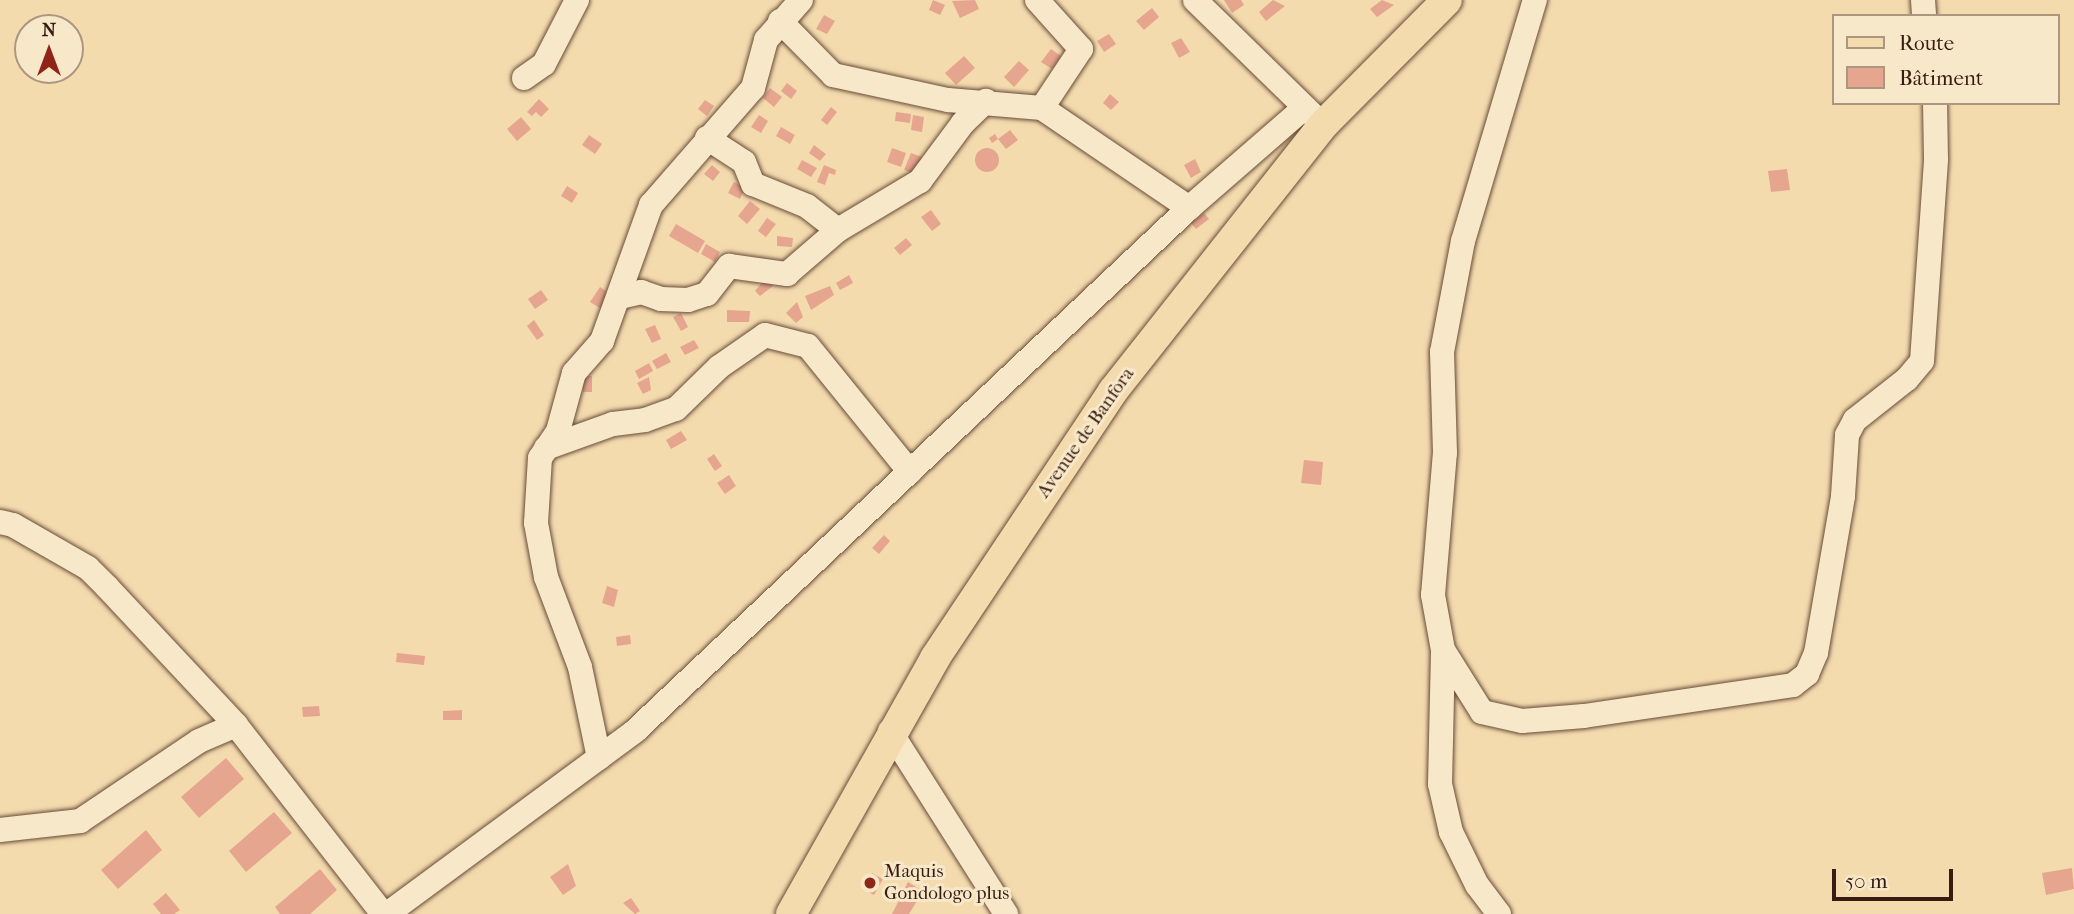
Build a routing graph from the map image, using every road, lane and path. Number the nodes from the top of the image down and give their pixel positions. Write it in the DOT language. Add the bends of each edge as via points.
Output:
graph roads {
  1 [pos="577,0"];
  2 [pos="801,0"];
  3 [pos="1037,0"];
  4 [pos="1195,0"];
  5 [pos="1447,0"];
  6 [pos="1535,0"];
  7 [pos="780,21"];
  8 [pos="524,78"];
  9 [pos="986,101"];
  10 [pos="1935,105"];
  11 [pos="1042,108"];
  12 [pos="1314,116"];
  13 [pos="707,138"];
  14 [pos="1189,208"];
  15 [pos="838,230"];
  16 [pos="620,297"];
  17 [pos="547,448"];
  18 [pos="910,472"];
  19 [pos="4,526"];
  20 [pos="1443,650"];
  21 [pos="236,725"];
  22 [pos="890,732"];
  23 [pos="599,758"];
  24 [pos="0,830"];
  25 [pos="998,910"];
  26 [pos="385,914"];
  27 [pos="791,914"];
  28 [pos="1499,914"];
  1 -- 8 [label="street" via="544,64"];
  2 -- 7 [label="street"];
  3 -- 11 [label="street" via="1081,49"];
  4 -- 12 [label="street"];
  5 -- 12 [label="main road, Avenue de Banfora"];
  6 -- 20 [label="street" via="1463,241 1442,352 1445,453 1433,595"];
  7 -- 9 [label="street" via="832,75 948,100"];
  7 -- 13 [label="street" via="766,40 752,88"];
  9 -- 11 [label="street"];
  9 -- 15 [label="street" via="963,123 920,181"];
  10 -- 20 [label="street" via="1936,159 1922,361 1907,379 1860,414 1847,435 1843,496 1816,653 1807,674 1793,685 1522,721 1482,712"];
  11 -- 14 [label="street"];
  12 -- 14 [label="street"];
  12 -- 22 [label="main road, Avenue de Banfora" via="1113,391"];
  13 -- 15 [label="street" via="744,162 752,184 790,197"];
  13 -- 16 [label="street" via="651,205"];
  14 -- 18 [label="street"];
  15 -- 16 [label="street" via="787,274 729,266 707,294 688,300 642,292"];
  16 -- 17 [label="street" via="602,341 574,373 558,431"];
  17 -- 18 [label="street" via="613,424 645,420 676,409 719,367 765,335 808,346"];
  17 -- 23 [label="street" via="540,458 536,523 546,577 580,667"];
  18 -- 23 [label="street" via="635,732"];
  19 -- 21 [label="street" via="88,568"];
  20 -- 28 [label="street" via="1440,784 1451,832 1477,885"];
  21 -- 24 [label="street" via="200,741 80,821"];
  21 -- 26 [label="street"];
  22 -- 25 [label="street"];
  22 -- 27 [label="main road, Avenue de Banfora"];
  23 -- 26 [label="street"];
}
